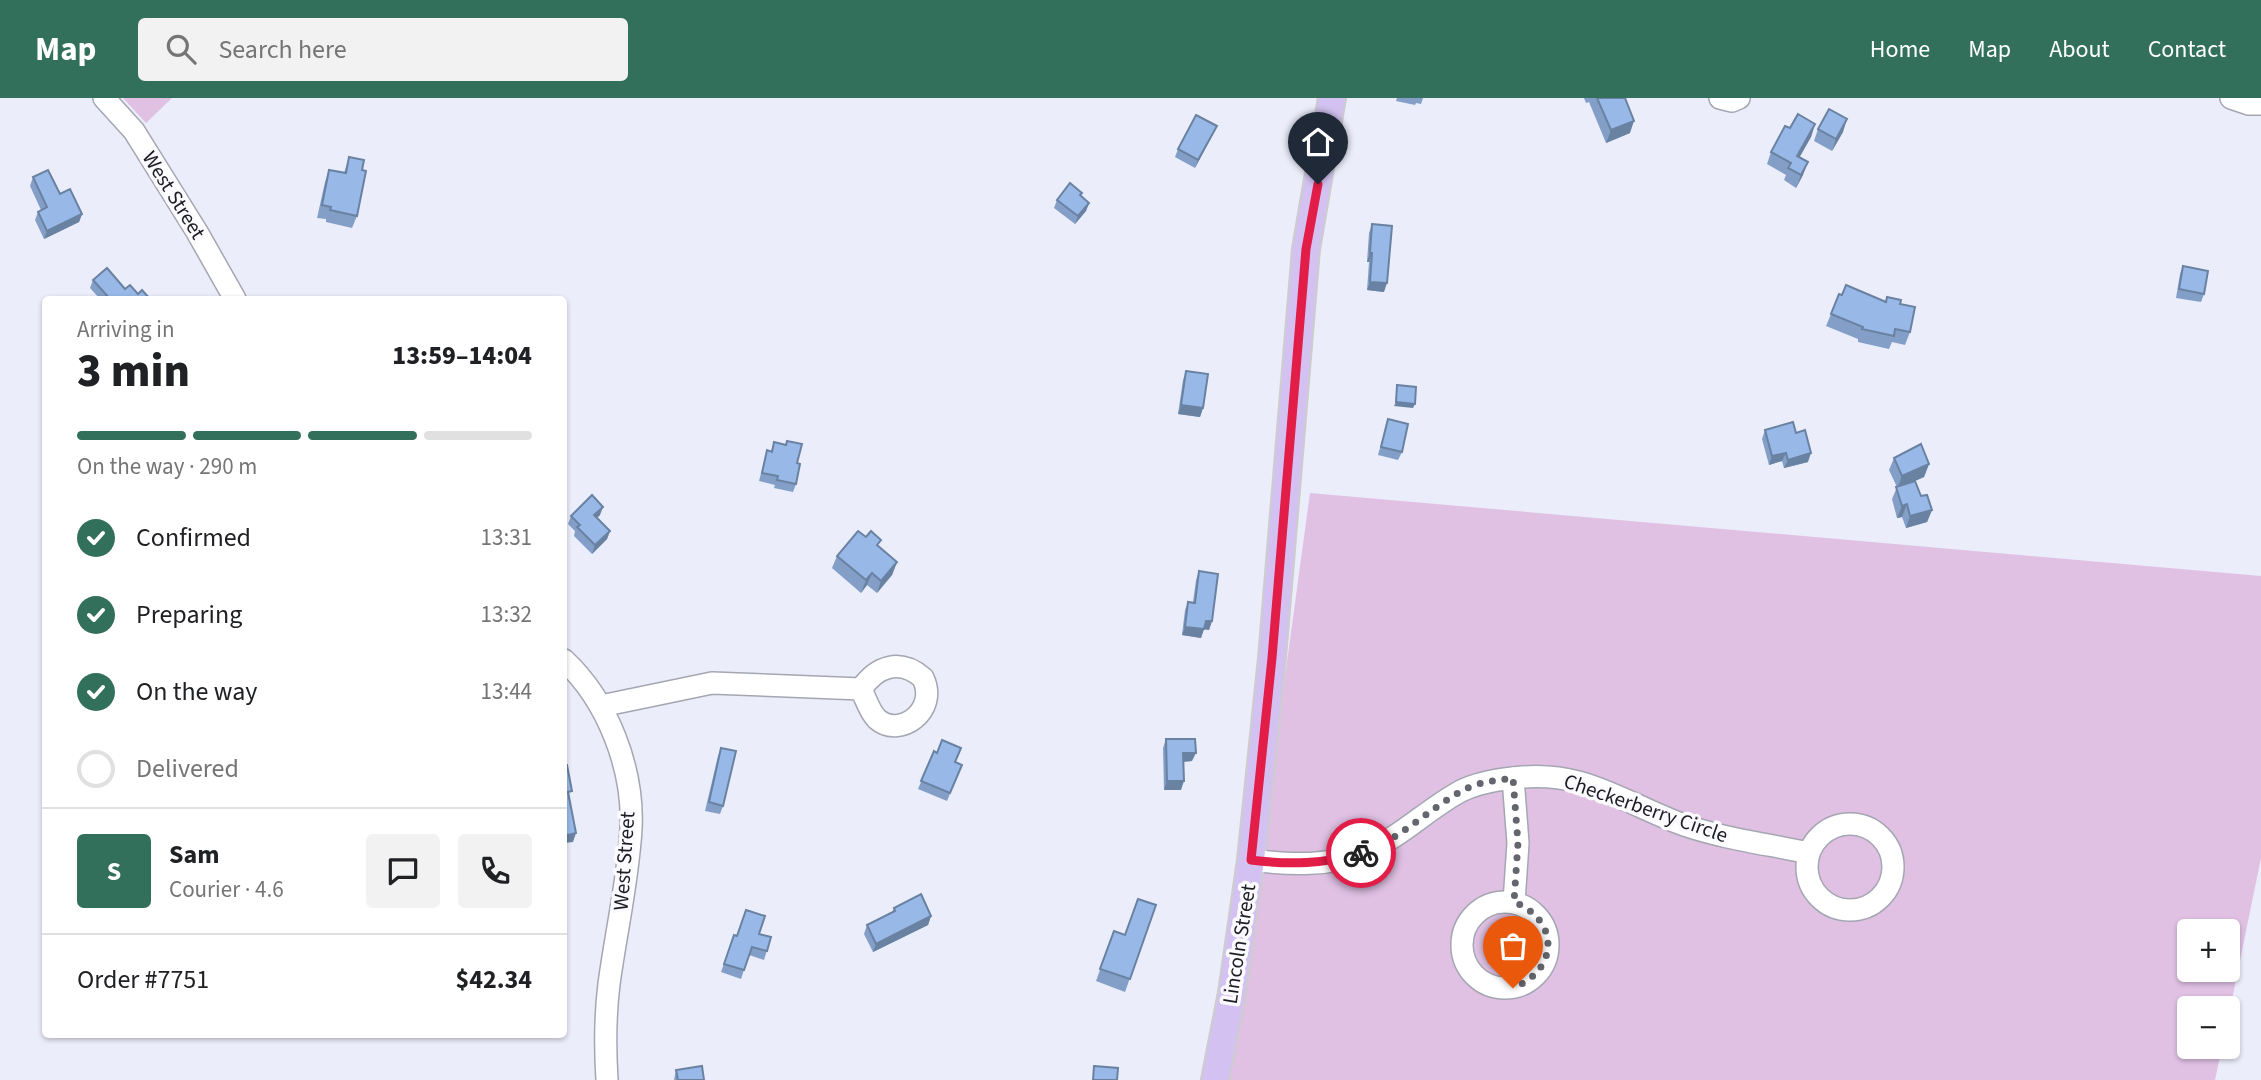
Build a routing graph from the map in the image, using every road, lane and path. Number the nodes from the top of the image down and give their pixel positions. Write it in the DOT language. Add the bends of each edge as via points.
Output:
graph roads {
  1 [pos="104,98"];
  2 [pos="1332,98"];
  3 [pos="1720,98"];
  4 [pos="1739,98"];
  5 [pos="2231,98"];
  6 [pos="2261,104"];
  7 [pos="233,296"];
  8 [pos="567,664"];
  9 [pos="861,689"];
  10 [pos="601,706"];
  11 [pos="1513,778"];
  12 [pos="1809,853"];
  13 [pos="1251,860"];
  14 [pos="1514,902"];
  15 [pos="607,1080"];
  16 [pos="1215,1080"];
  1 -- 7 [label="street, West Street" via="134,131"];
  2 -- 13 [label="main road, Lincoln Street" via="1306,249"];
  3 -- 4 [label="street"];
  5 -- 6 [label="street"];
  8 -- 10 [label="street, West Street"];
  9 -- 10 [label="street" via="712,683"];
  10 -- 15 [label="street, West Street" via="627,780 631,828 609,985"];
  11 -- 12 [label="street, Checkerberry Circle" via="1548,775 1577,780 1684,825"];
  11 -- 13 [label="street, Checkerberry Circle" via="1461,791 1368,851 1312,864"];
  11 -- 14 [label="street" via="1518,843"];
  12 -- 12 [label="street" via="1811,886 1830,906 1843,910 1872,904 1891,882 1892,852 1873,829 1859,824 1831,827"];
  13 -- 16 [label="main road, Lincoln Street"];
  14 -- 14 [label="street" via="1499,901 1474,913 1461,938 1465,964 1474,976 1498,988 1513,988 1533,978 1546,960 1546,930 1539,917"];
}
